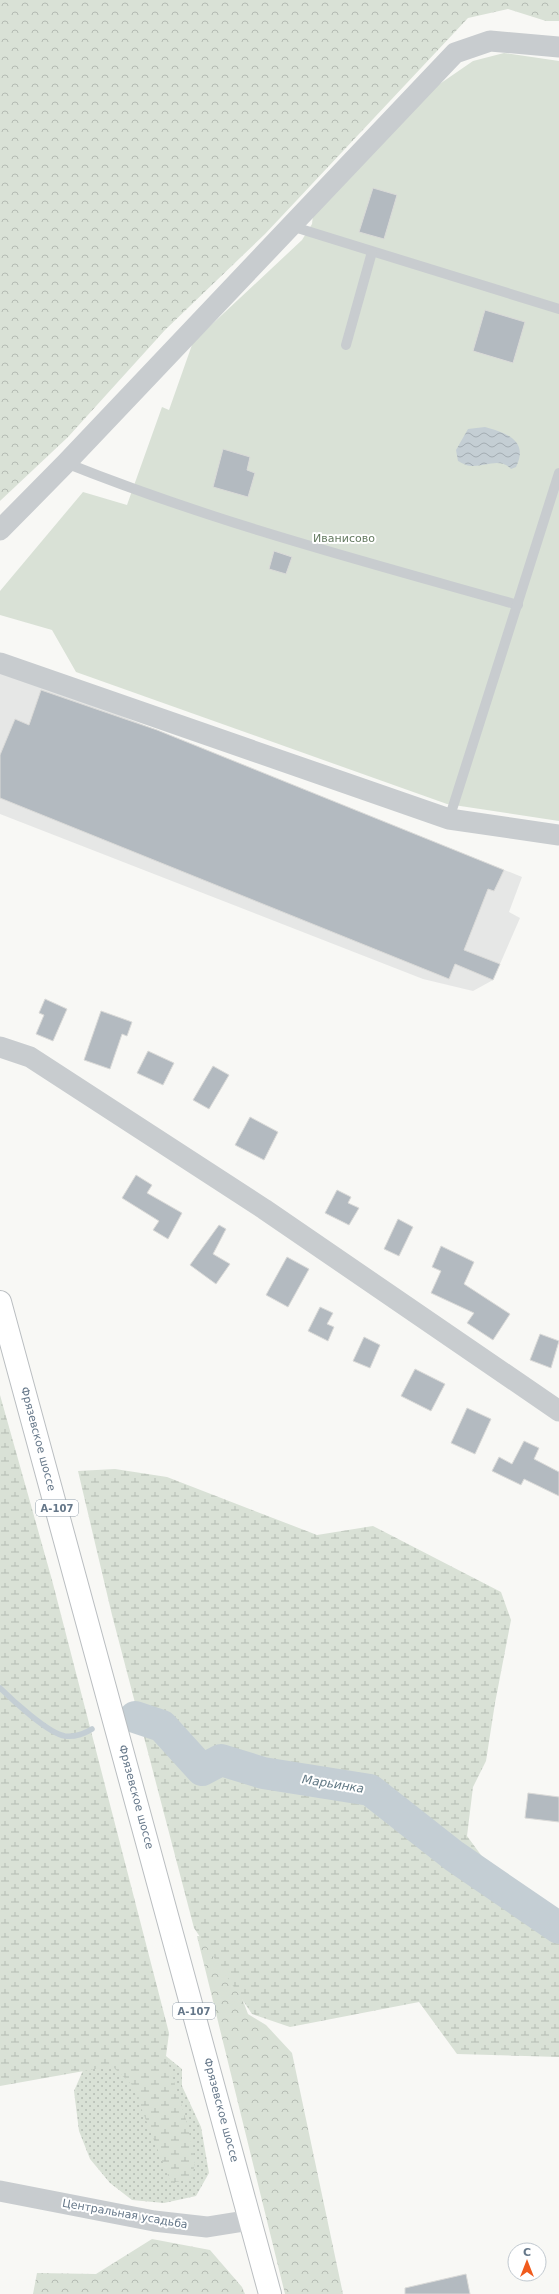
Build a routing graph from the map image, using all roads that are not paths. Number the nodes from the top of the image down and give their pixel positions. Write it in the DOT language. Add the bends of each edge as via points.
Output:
graph roads {
  1 [pos="559,47"];
  2 [pos="291,226"];
  3 [pos="372,252"];
  4 [pos="559,309"];
  5 [pos="346,345"];
  6 [pos="66,463"];
  7 [pos="559,474"];
  8 [pos="0,530"];
  9 [pos="518,605"];
  10 [pos="0,663"];
  11 [pos="449,819"];
  12 [pos="559,835"];
  13 [pos="0,1047"];
  14 [pos="0,1302"];
  15 [pos="559,1411"];
  16 [pos="0,2191"];
  17 [pos="250,2220"];
  18 [pos="270,2294"];
  1 -- 2 [label="street" via="490,41 455,53"];
  2 -- 3 [label="lane"];
  2 -- 6 [label="street"];
  3 -- 4 [label="lane"];
  3 -- 5 [label="lane"];
  6 -- 8 [label="street"];
  6 -- 9 [label="lane" via="133,490 267,534"];
  7 -- 9 [label="lane"];
  9 -- 11 [label="lane"];
  10 -- 11 [label="street"];
  11 -- 12 [label="street"];
  13 -- 15 [label="street" via="30,1057 264,1209"];
  14 -- 17 [label="highway, Фрязевское шоссе / А-107"];
  16 -- 17 [label="street, Центральная усадьба" via="161,2222 207,2227"];
  17 -- 18 [label="highway, Фрязевское шоссе / А-107"];
}
